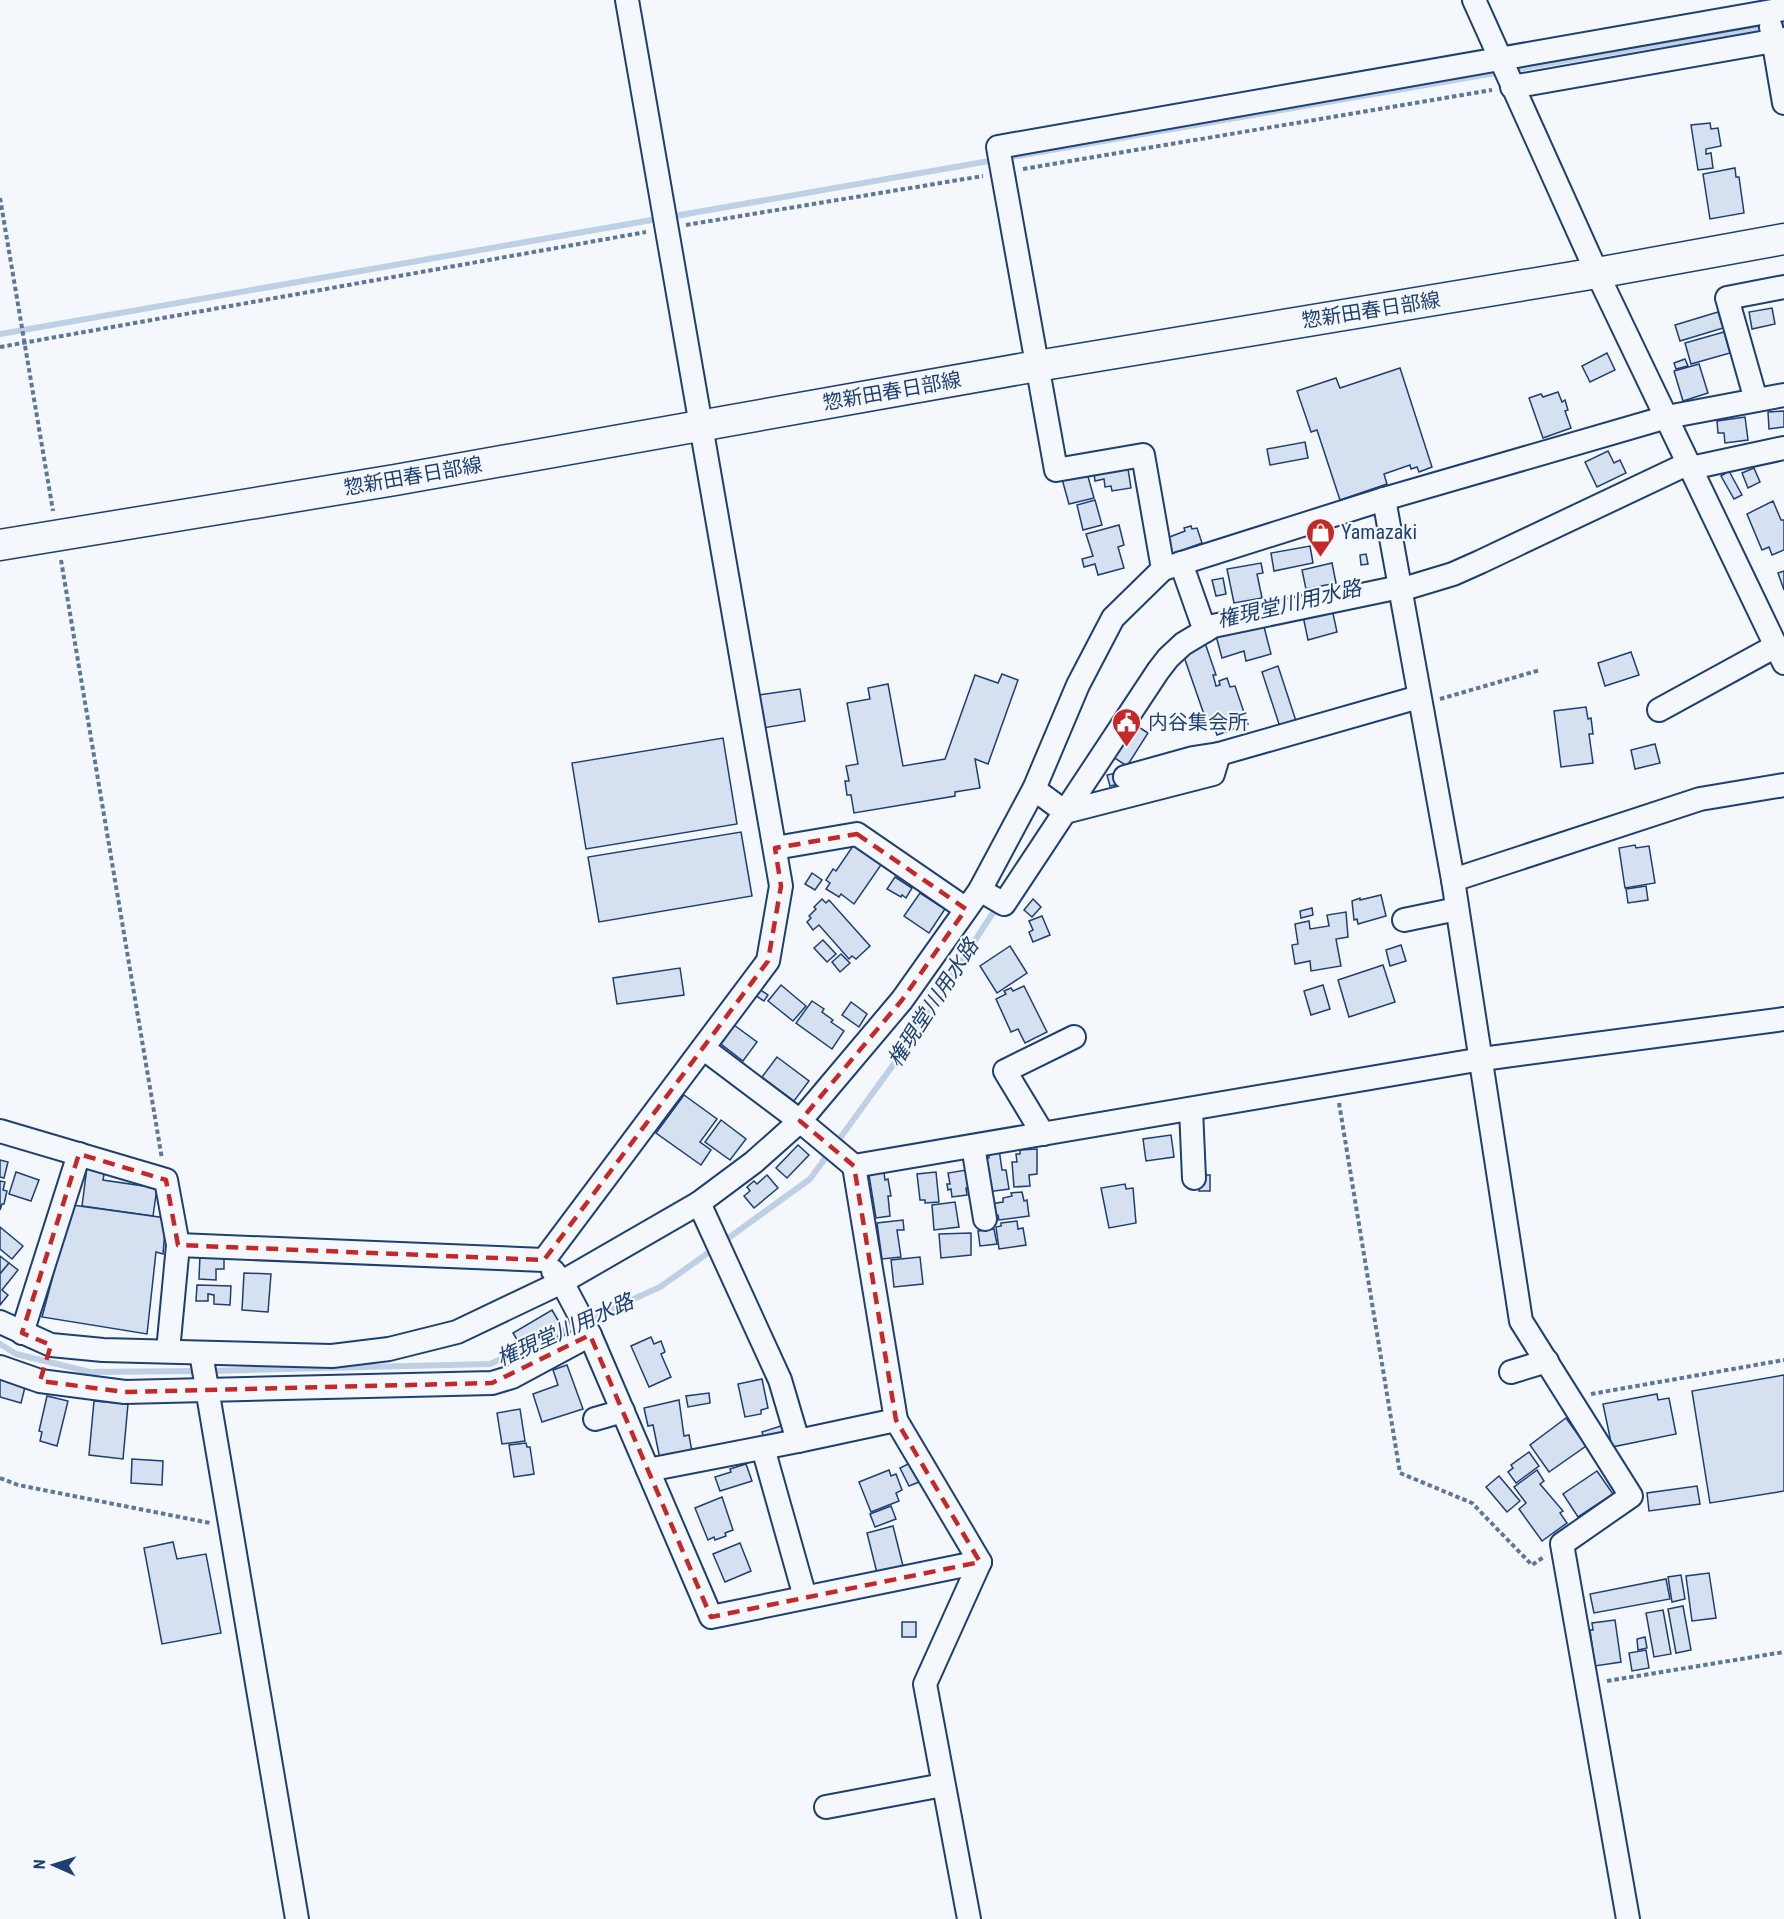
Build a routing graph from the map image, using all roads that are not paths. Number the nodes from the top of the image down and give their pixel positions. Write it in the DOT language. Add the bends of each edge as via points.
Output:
graph roads {
  1 [pos="627,0"];
  2 [pos="1474,0"];
  3 [pos="1772,7"];
  4 [pos="1779,40"];
  5 [pos="1500,60"];
  6 [pos="1512,87"];
  7 [pos="1784,103"];
  8 [pos="1784,239"];
  9 [pos="1598,273"];
  10 [pos="1784,287"];
  11 [pos="1037,366"];
  12 [pos="1784,395"];
  13 [pos="1756,400"];
  14 [pos="1667,417"];
  15 [pos="701,425"];
  16 [pos="1784,448"];
  17 [pos="1687,460"];
  18 [pos="1384,499"];
  19 [pos="0,545"];
  20 [pos="1172,566"];
  21 [pos="1400,588"];
  22 [pos="1205,631"];
  23 [pos="1780,655"];
  24 [pos="1420,701"];
  25 [pos="1659,710"];
  26 [pos="1219,754"];
  27 [pos="1125,777"];
  28 [pos="1784,785"];
  29 [pos="1034,789"];
  30 [pos="1065,812"];
  31 [pos="775,848"];
  32 [pos="1453,880"];
  33 [pos="980,890"];
  34 [pos="966,909"];
  35 [pos="1457,909"];
  36 [pos="1404,920"];
  37 [pos="1784,1019"];
  38 [pos="1074,1037"];
  39 [pos="703,1048"];
  40 [pos="1482,1059"];
  41 [pos="1191,1109"];
  42 [pos="800,1121"];
  43 [pos="0,1131"];
  44 [pos="1043,1134"];
  45 [pos="973,1146"];
  46 [pos="79,1154"];
  47 [pos="854,1166"];
  48 [pos="1194,1178"];
  49 [pos="699,1203"];
  50 [pos="985,1219"];
  51 [pos="178,1245"];
  52 [pos="544,1260"];
  53 [pos="562,1282"];
  54 [pos="0,1322"];
  55 [pos="22,1333"];
  56 [pos="590,1335"];
  57 [pos="51,1345"];
  58 [pos="168,1351"];
  59 [pos="201,1353"];
  60 [pos="1547,1361"];
  61 [pos="0,1367"];
  62 [pos="1511,1372"];
  63 [pos="40,1381"];
  64 [pos="207,1390"];
  65 [pos="623,1412"];
  66 [pos="595,1419"];
  67 [pos="896,1420"];
  68 [pos="798,1441"];
  69 [pos="763,1448"];
  70 [pos="648,1470"];
  71 [pos="980,1562"];
  72 [pos="805,1598"];
  73 [pos="943,1785"];
  74 [pos="826,1807"];
  75 [pos="297,1919"];
  76 [pos="969,1919"];
  77 [pos="1628,1919"];
  1 -- 15 [label="street"];
  2 -- 5 [label="street"];
  3 -- 4 [label="street"];
  3 -- 5 [label="street"];
  4 -- 6 [label="street"];
  4 -- 7 [label="street"];
  5 -- 6 [label="street"];
  5 -- 11 [label="street" via="998,147"];
  6 -- 9 [label="street"];
  8 -- 9 [label="main road, 惣新田春日部線"];
  9 -- 11 [label="main road, 惣新田春日部線"];
  9 -- 14 [label="street"];
  10 -- 13 [label="street" via="1727,298"];
  11 -- 15 [label="main road, 惣新田春日部線"];
  11 -- 20 [label="street" via="1056,471 1143,455"];
  12 -- 13 [label="street"];
  13 -- 14 [label="street"];
  14 -- 17 [label="street"];
  14 -- 18 [label="street"];
  15 -- 19 [label="main road, 惣新田春日部線"];
  15 -- 31 [label="street"];
  16 -- 17 [label="street"];
  17 -- 21 [label="street" via="1480,562 1453,574"];
  17 -- 23 [label="street"];
  18 -- 20 [label="street"];
  18 -- 21 [label="street"];
  20 -- 22 [label="street"];
  20 -- 29 [label="street" via="1113,618 1078,685"];
  21 -- 22 [label="street"];
  21 -- 24 [label="street"];
  22 -- 30 [label="street" via="1168,658"];
  23 -- 25 [label="street"];
  24 -- 26 [label="street"];
  24 -- 32 [label="street"];
  26 -- 27 [label="street"];
  26 -- 30 [label="street" via="1213,774"];
  28 -- 32 [label="street" via="1700,799"];
  29 -- 30 [label="street"];
  29 -- 33 [label="street"];
  30 -- 33 [label="street" via="1004,904"];
  31 -- 34 [label="street" via="857,834"];
  31 -- 39 [label="street" via="782,886 768,961"];
  32 -- 35 [label="street"];
  33 -- 34 [label="street"];
  34 -- 42 [label="street" via="902,1000"];
  35 -- 36 [label="street"];
  35 -- 40 [label="street"];
  37 -- 40 [label="street"];
  38 -- 44 [label="street" via="1005,1071"];
  39 -- 42 [label="street"];
  39 -- 52 [label="street"];
  40 -- 41 [label="street"];
  40 -- 60 [label="street" via="1521,1321"];
  41 -- 44 [label="street"];
  41 -- 48 [label="street"];
  42 -- 47 [label="street"];
  42 -- 49 [label="street"];
  43 -- 46 [label="street"];
  44 -- 45 [label="street"];
  45 -- 47 [label="street"];
  45 -- 50 [label="street"];
  46 -- 51 [label="street" via="165,1180"];
  46 -- 55 [label="street"];
  47 -- 67 [label="street"];
  49 -- 53 [label="street"];
  49 -- 68 [label="street" via="780,1380"];
  51 -- 52 [label="street"];
  51 -- 58 [label="street"];
  52 -- 53 [label="street"];
  53 -- 56 [label="street"];
  53 -- 59 [label="street" via="458,1332 389,1349 332,1356"];
  54 -- 55 [label="street"];
  55 -- 57 [label="street"];
  56 -- 64 [label="street" via="512,1377 492,1383"];
  56 -- 65 [label="street"];
  57 -- 58 [label="street"];
  57 -- 63 [label="street"];
  58 -- 59 [label="street"];
  59 -- 64 [label="street"];
  60 -- 62 [label="street"];
  60 -- 77 [label="street" via="1631,1496 1562,1544"];
  61 -- 63 [label="street"];
  63 -- 64 [label="street" via="125,1392"];
  64 -- 75 [label="street"];
  65 -- 66 [label="street"];
  65 -- 70 [label="street"];
  67 -- 68 [label="street"];
  67 -- 71 [label="street"];
  68 -- 69 [label="street"];
  69 -- 70 [label="street"];
  69 -- 72 [label="street"];
  70 -- 72 [label="street" via="711,1617"];
  71 -- 72 [label="street"];
  71 -- 73 [label="street" via="925,1684"];
  73 -- 74 [label="street"];
  73 -- 76 [label="street"];
}
